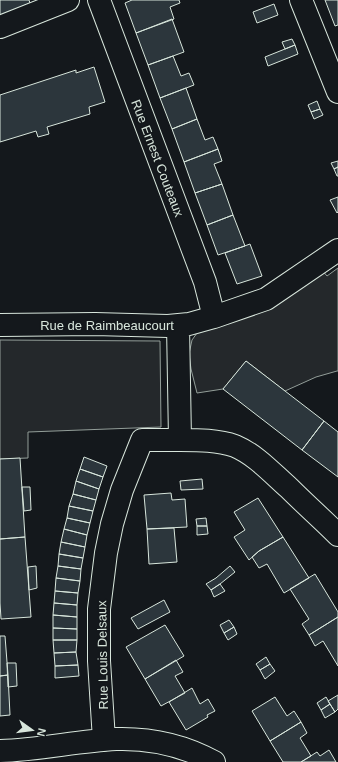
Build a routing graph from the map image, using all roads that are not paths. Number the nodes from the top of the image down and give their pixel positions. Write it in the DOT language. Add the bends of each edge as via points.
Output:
graph roads {
  1 [pos="68,0"];
  2 [pos="99,0"];
  3 [pos="301,0"];
  4 [pos="0,27"];
  5 [pos="338,92"];
  6 [pos="338,250"];
  7 [pos="214,317"];
  8 [pos="0,325"];
  9 [pos="178,325"];
  10 [pos="180,440"];
  11 [pos="338,535"];
  12 [pos="104,740"];
  13 [pos="4,755"];
  14 [pos="214,762"];
  1 -- 4 [label="street"];
  2 -- 7 [label="street, Rue Ernest Couteaux" via="205,282"];
  3 -- 5 [label="street"];
  6 -- 7 [label="street, Rue de Raimbeaucourt" via="266,299"];
  7 -- 9 [label="street, Rue de Raimbeaucourt"];
  8 -- 9 [label="street, Rue de Raimbeaucourt"];
  9 -- 10 [label="street"];
  10 -- 11 [label="street" via="218,442 248,453"];
  10 -- 12 [label="street, Rue Louis Delsaux" via="142,440 122,490 112,524 99,609"];
  12 -- 13 [label="street"];
  12 -- 14 [label="street" via="145,740 176,746"];
}
